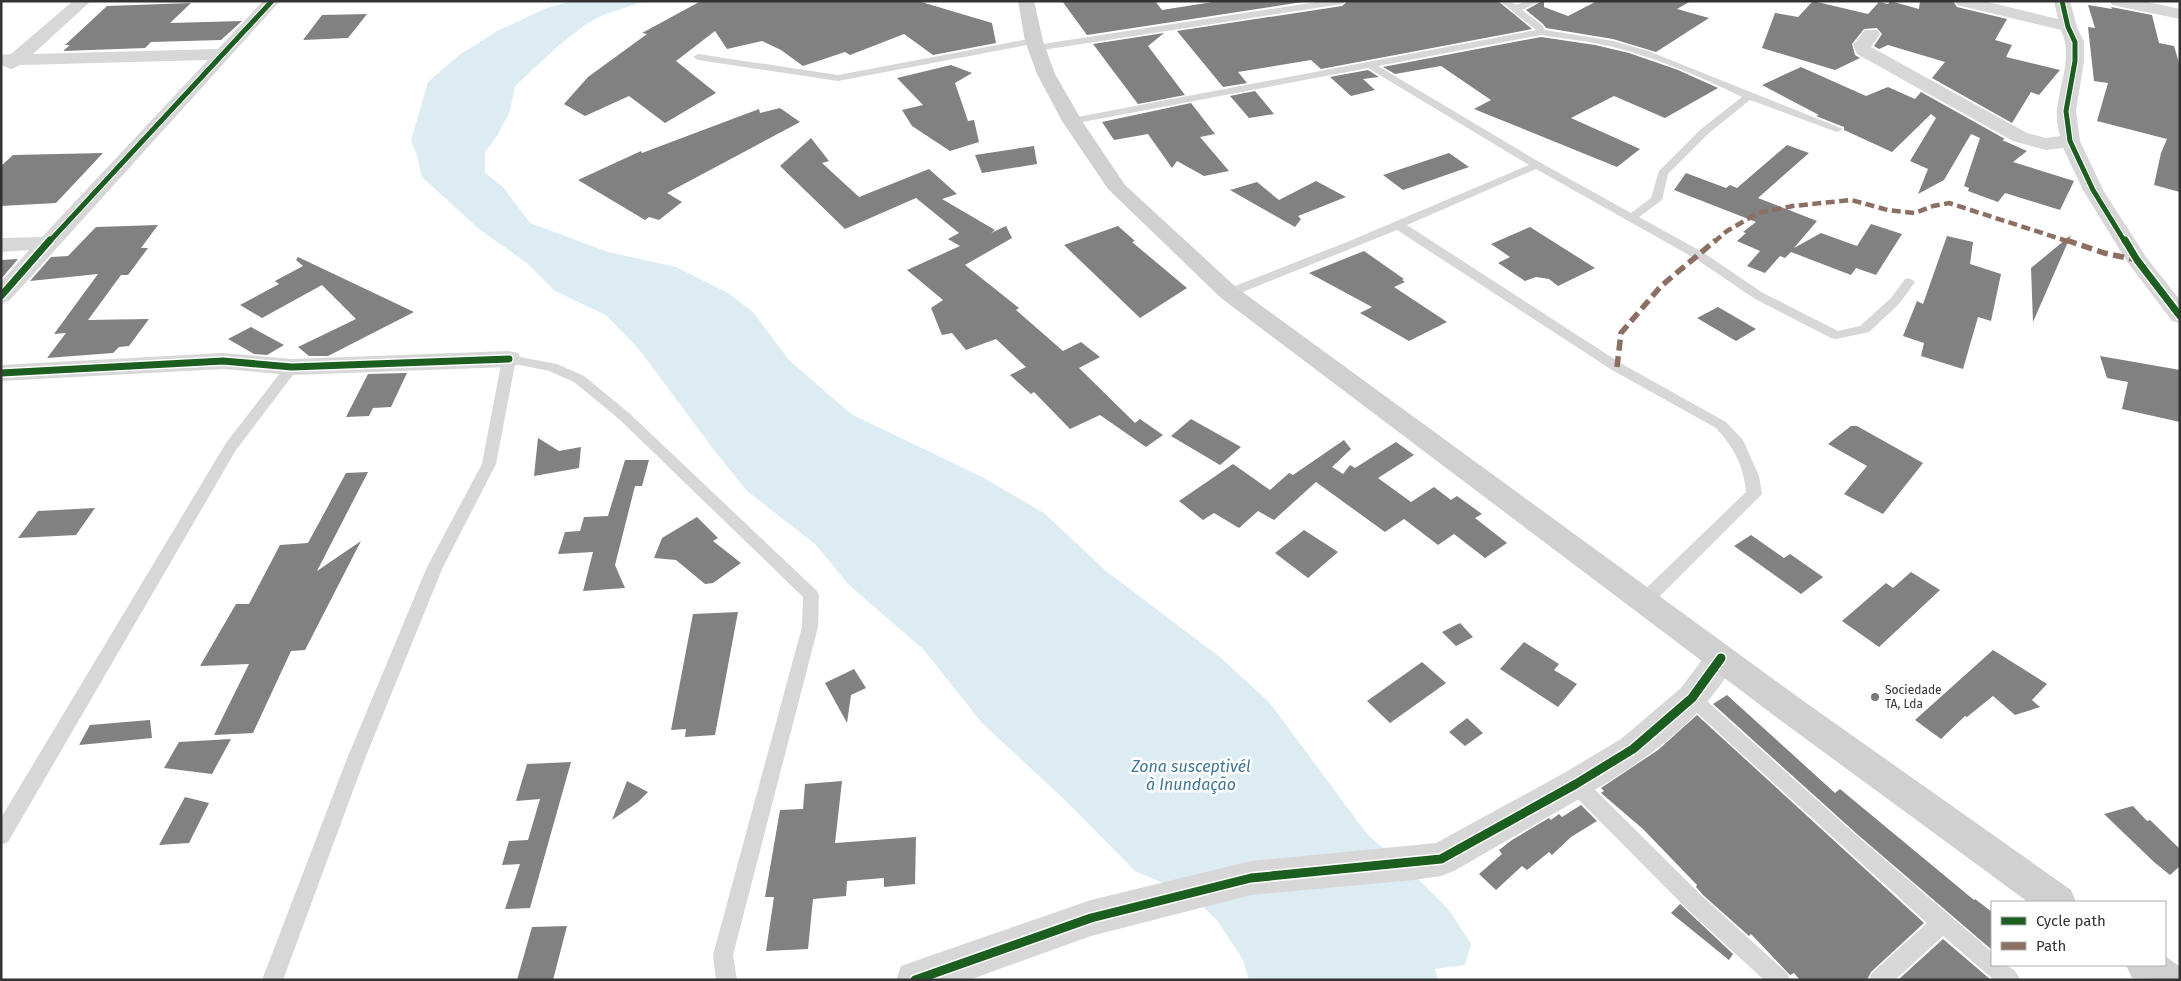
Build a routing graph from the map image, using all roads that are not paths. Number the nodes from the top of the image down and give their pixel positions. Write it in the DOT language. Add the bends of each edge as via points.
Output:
graph roads {
  1 [pos="83,1"];
  2 [pos="272,1"];
  3 [pos="1026,1"];
  4 [pos="1342,1"];
  5 [pos="1504,1"];
  6 [pos="1536,1"];
  7 [pos="1962,1"];
  8 [pos="2062,1"];
  9 [pos="2118,1"];
  10 [pos="1515,10"];
  11 [pos="2180,14"];
  12 [pos="2068,27"];
  13 [pos="1541,32"];
  14 [pos="1870,34"];
  15 [pos="1035,44"];
  16 [pos="222,54"];
  17 [pos="698,57"];
  18 [pos="9,59"];
  19 [pos="1368,64"];
  20 [pos="1,73"];
  21 [pos="1749,96"];
  22 [pos="1072,121"];
  23 [pos="1838,129"];
  24 [pos="2070,141"];
  25 [pos="1536,165"];
  26 [pos="1631,218"];
  27 [pos="1398,225"];
  28 [pos="48,242"];
  29 [pos="1,245"];
  30 [pos="1909,282"];
  31 [pos="1230,293"];
  32 [pos="1,296"];
  33 [pos="2180,316"];
  34 [pos="509,359"];
  35 [pos="292,367"];
  36 [pos="1,373"];
  37 [pos="1644,601"];
  38 [pos="1721,658"];
  39 [pos="1692,698"];
  40 [pos="1576,784"];
  41 [pos="1,836"];
  42 [pos="2057,901"];
  43 [pos="1942,923"];
  44 [pos="1991,964"];
  45 [pos="1993,966"];
  46 [pos="2146,966"];
  47 [pos="272,980"];
  48 [pos="727,980"];
  49 [pos="916,980"];
  50 [pos="1780,980"];
  51 [pos="1879,980"];
  52 [pos="2010,980"];
  53 [pos="2166,980"];
  1 -- 18 [label="street"];
  2 -- 16 [label="street"];
  3 -- 15 [label="main road"];
  4 -- 15 [label="lane"];
  5 -- 10 [label="lane"];
  6 -- 10 [label="lane"];
  7 -- 12 [label="street"];
  8 -- 12 [label="street"];
  9 -- 11 [label="street"];
  10 -- 13 [label="lane" via="1539,27"];
  12 -- 24 [label="street" via="2075,42 2066,111"];
  13 -- 19 [label="lane"];
  13 -- 21 [label="lane" via="1645,53"];
  14 -- 24 [label="street" via="1862,45 1863,50 1984,119 2031,142"];
  15 -- 17 [label="lane" via="838,78"];
  15 -- 22 [label="main road" via="1046,74"];
  16 -- 18 [label="street"];
  16 -- 28 [label="street"];
  18 -- 20 [label="street"];
  19 -- 22 [label="lane"];
  19 -- 25 [label="lane"];
  21 -- 23 [label="lane"];
  21 -- 26 [label="lane" via="1705,131 1663,173 1656,200"];
  22 -- 31 [label="main road" via="1118,189"];
  24 -- 33 [label="street" via="2093,190 2137,260"];
  25 -- 26 [label="lane"];
  25 -- 27 [label="lane"];
  26 -- 30 [label="lane" via="1700,256 1759,296 1836,335 1864,329 1895,302"];
  27 -- 31 [label="lane"];
  27 -- 37 [label="lane" via="1616,367 1721,425 1736,440 1752,476 1754,494"];
  28 -- 29 [label="street"];
  28 -- 32 [label="street"];
  31 -- 37 [label="main road"];
  34 -- 35 [label="street"];
  34 -- 47 [label="lane" via="489,464 436,567 355,761"];
  34 -- 48 [label="lane" via="552,367 579,379 624,416 811,595 810,627 723,955"];
  35 -- 36 [label="street" via="223,362"];
  35 -- 41 [label="lane" via="232,447"];
  37 -- 38 [label="main road"];
  38 -- 39 [label="street"];
  38 -- 42 [label="main road"];
  39 -- 40 [label="street" via="1633,749"];
  39 -- 43 [label="lane"];
  40 -- 49 [label="street" via="1442,859 1251,878 1091,918"];
  40 -- 50 [label="lane" via="1695,903"];
  43 -- 44 [label="lane"];
  43 -- 51 [label="lane"];
  45 -- 52 [label="lane"];
  46 -- 53 [label="main road"];
}
